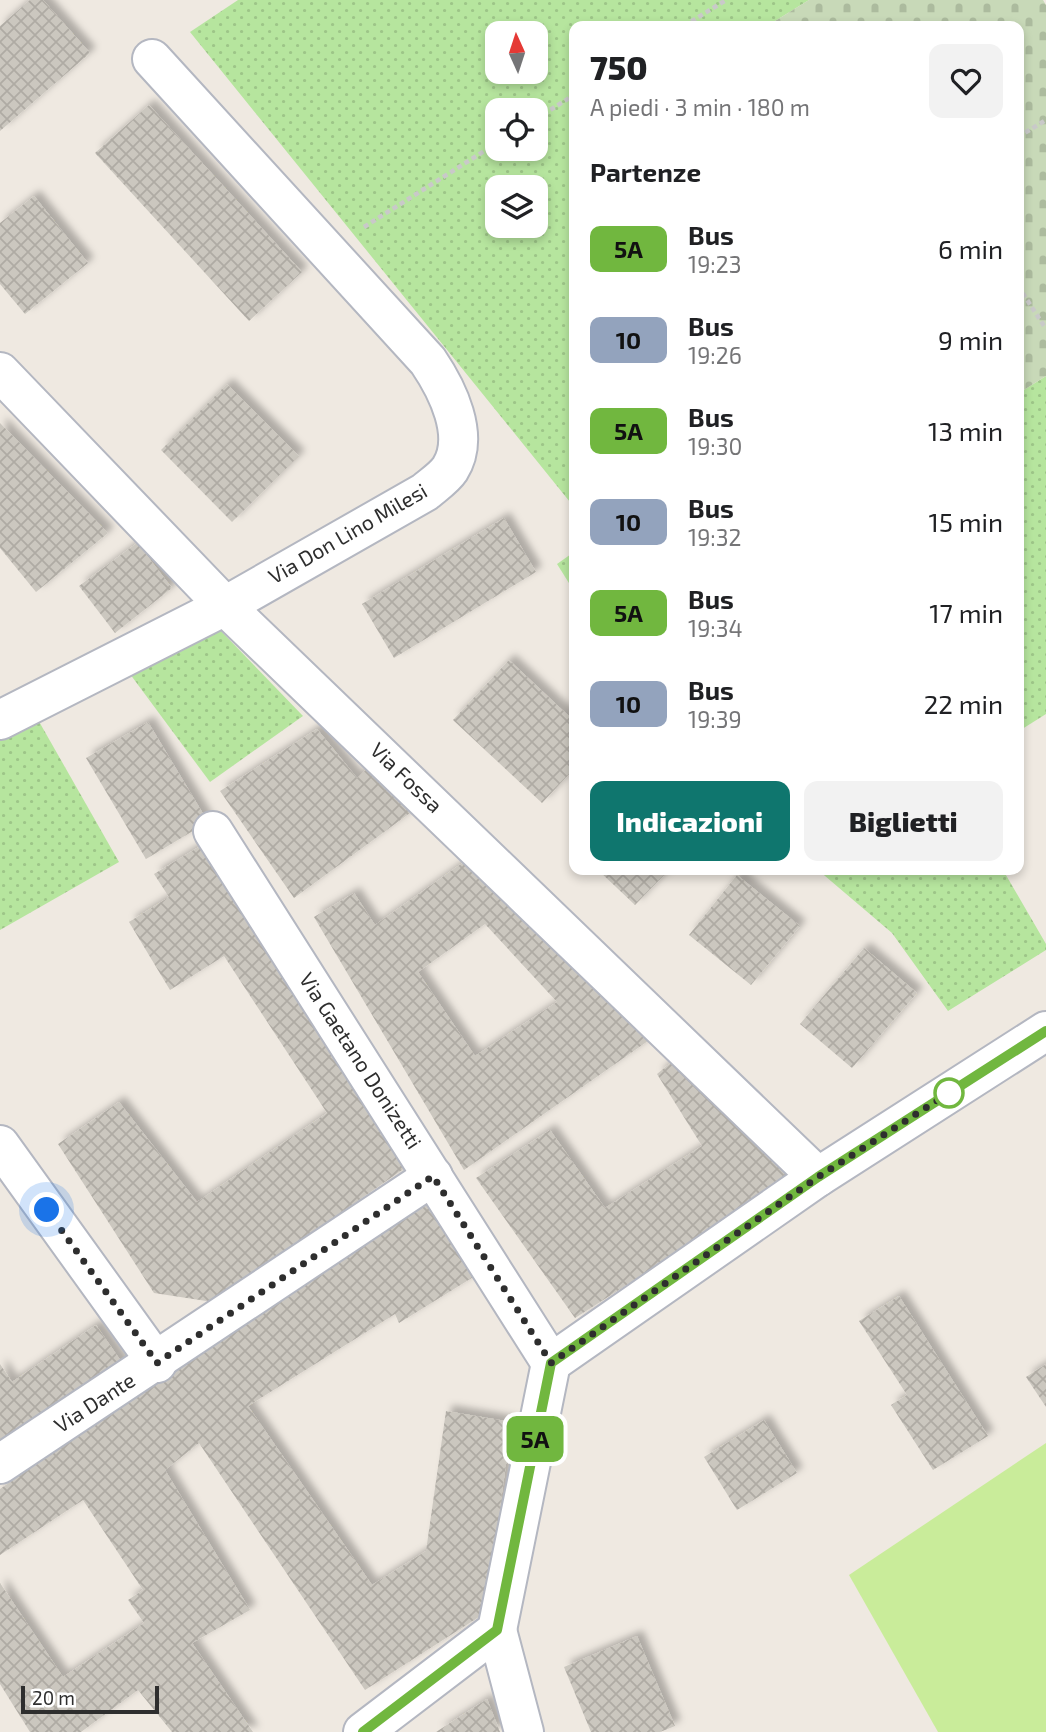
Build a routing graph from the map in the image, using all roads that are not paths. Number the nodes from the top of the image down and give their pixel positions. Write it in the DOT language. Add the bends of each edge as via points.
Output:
graph roads {
  1 [pos="152,59"];
  2 [pos="0,372"];
  3 [pos="225,606"];
  4 [pos="0,720"];
  5 [pos="213,831"];
  6 [pos="1041,1043"];
  7 [pos="0,1145"];
  8 [pos="433,1176"];
  9 [pos="818,1177"];
  10 [pos="157,1363"];
  11 [pos="551,1363"];
  12 [pos="0,1464"];
  13 [pos="497,1630"];
  14 [pos="363,1732"];
  15 [pos="524,1732"];
  1 -- 3 [label="street, Via Don Lino Milesi" via="415,344 440,378 454,414 456,457 449,471 425,492"];
  2 -- 3 [label="street, Via Fossa"];
  3 -- 4 [label="street, Via Don Lino Milesi"];
  3 -- 9 [label="street, Via Fossa"];
  5 -- 8 [label="street, Via Gaetano Donizetti"];
  6 -- 9 [label="street"];
  7 -- 10 [label="street"];
  8 -- 10 [label="street, Via Dante"];
  8 -- 11 [label="street, Via Gaetano Donizetti"];
  9 -- 11 [label="street"];
  10 -- 12 [label="street, Via Dante"];
  11 -- 13 [label="street"];
  13 -- 14 [label="street"];
  13 -- 15 [label="street"];
}
